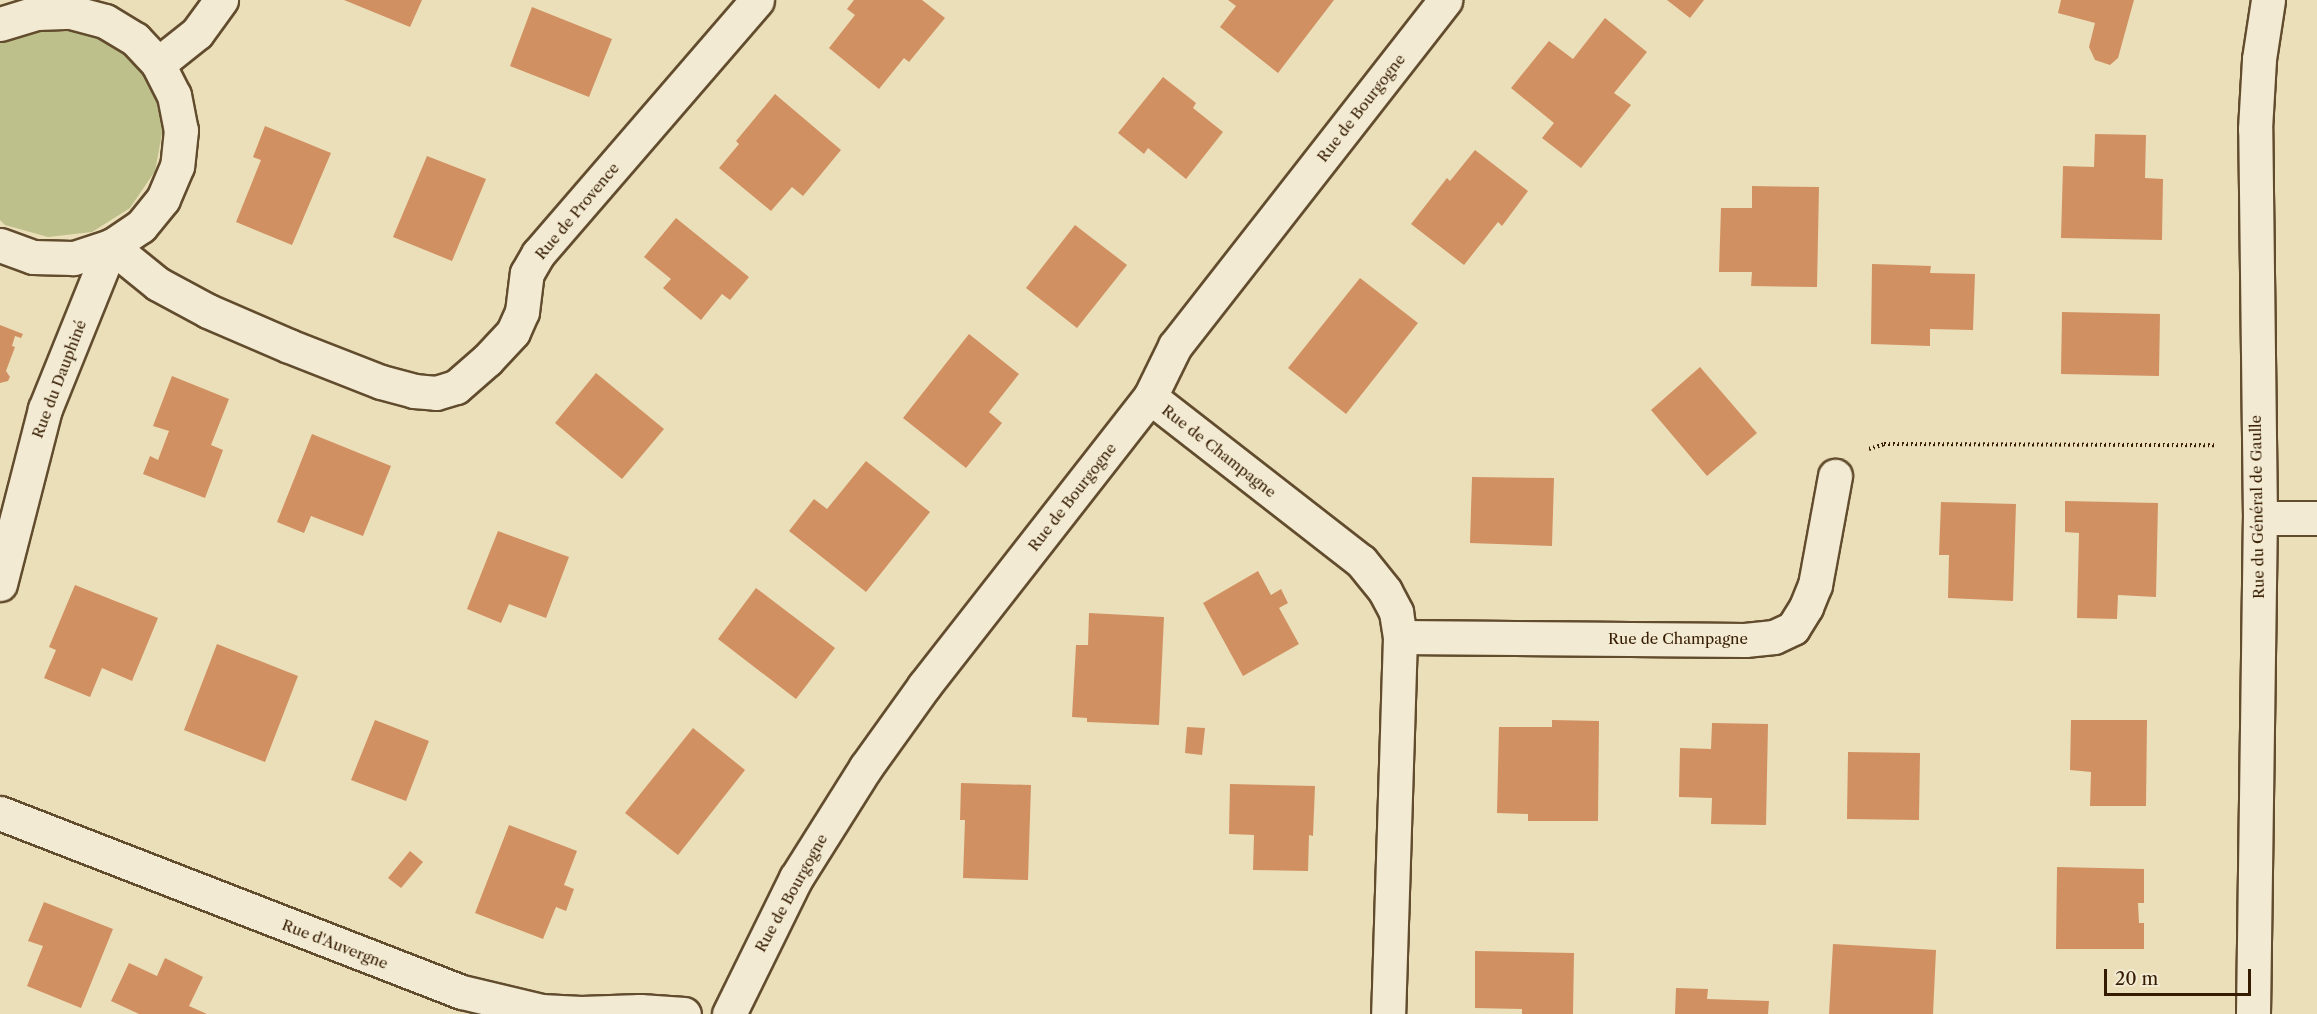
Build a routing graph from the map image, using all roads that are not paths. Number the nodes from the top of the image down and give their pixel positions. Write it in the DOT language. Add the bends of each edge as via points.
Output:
graph roads {
  1 [pos="221,0"];
  2 [pos="757,0"];
  3 [pos="1444,0"];
  4 [pos="2268,0"];
  5 [pos="0,24"];
  6 [pos="158,64"];
  7 [pos="0,245"];
  8 [pos="111,246"];
  9 [pos="1150,397"];
  10 [pos="1835,476"];
  11 [pos="2260,518"];
  12 [pos="2317,518"];
  13 [pos="0,584"];
  14 [pos="1400,637"];
  15 [pos="0,813"];
  16 [pos="684,1014"];
  17 [pos="729,1014"];
  18 [pos="1388,1014"];
  19 [pos="2253,1014"];
  1 -- 6 [label="street" via="197,33"];
  2 -- 8 [label="street, Rue de Provence" via="538,254 527,273 522,312 513,332 456,387 436,393 414,391 289,346 208,311 158,284"];
  3 -- 9 [label="street, Rue de Bourgogne" via="1175,346"];
  4 -- 11 [label="street, Rue du Général de Gaulle" via="2259,59 2255,129"];
  5 -- 6 [label="street" via="37,13 83,15 105,21 135,39"];
  6 -- 8 [label="street" via="174,95 181,130 177,166 163,199 141,226"];
  7 -- 8 [label="street" via="33,257 73,258"];
  8 -- 13 [label="street, Rue du Dauphiné" via="45,410"];
  9 -- 14 [label="street, Rue de Champagne" via="1361,561 1396,612"];
  9 -- 17 [label="street, Rue de Bourgogne" via="924,686 866,767 796,878"];
  10 -- 14 [label="street, Rue de Champagne" via="1815,585 1793,628 1774,637 1745,640"];
  11 -- 12 [label="street"];
  11 -- 19 [label="street, Rue du Général de Gaulle"];
  14 -- 18 [label="street, Rue de Champagne"];
  15 -- 16 [label="street, Rue d'Auvergne" via="462,992 541,1011"];
}
